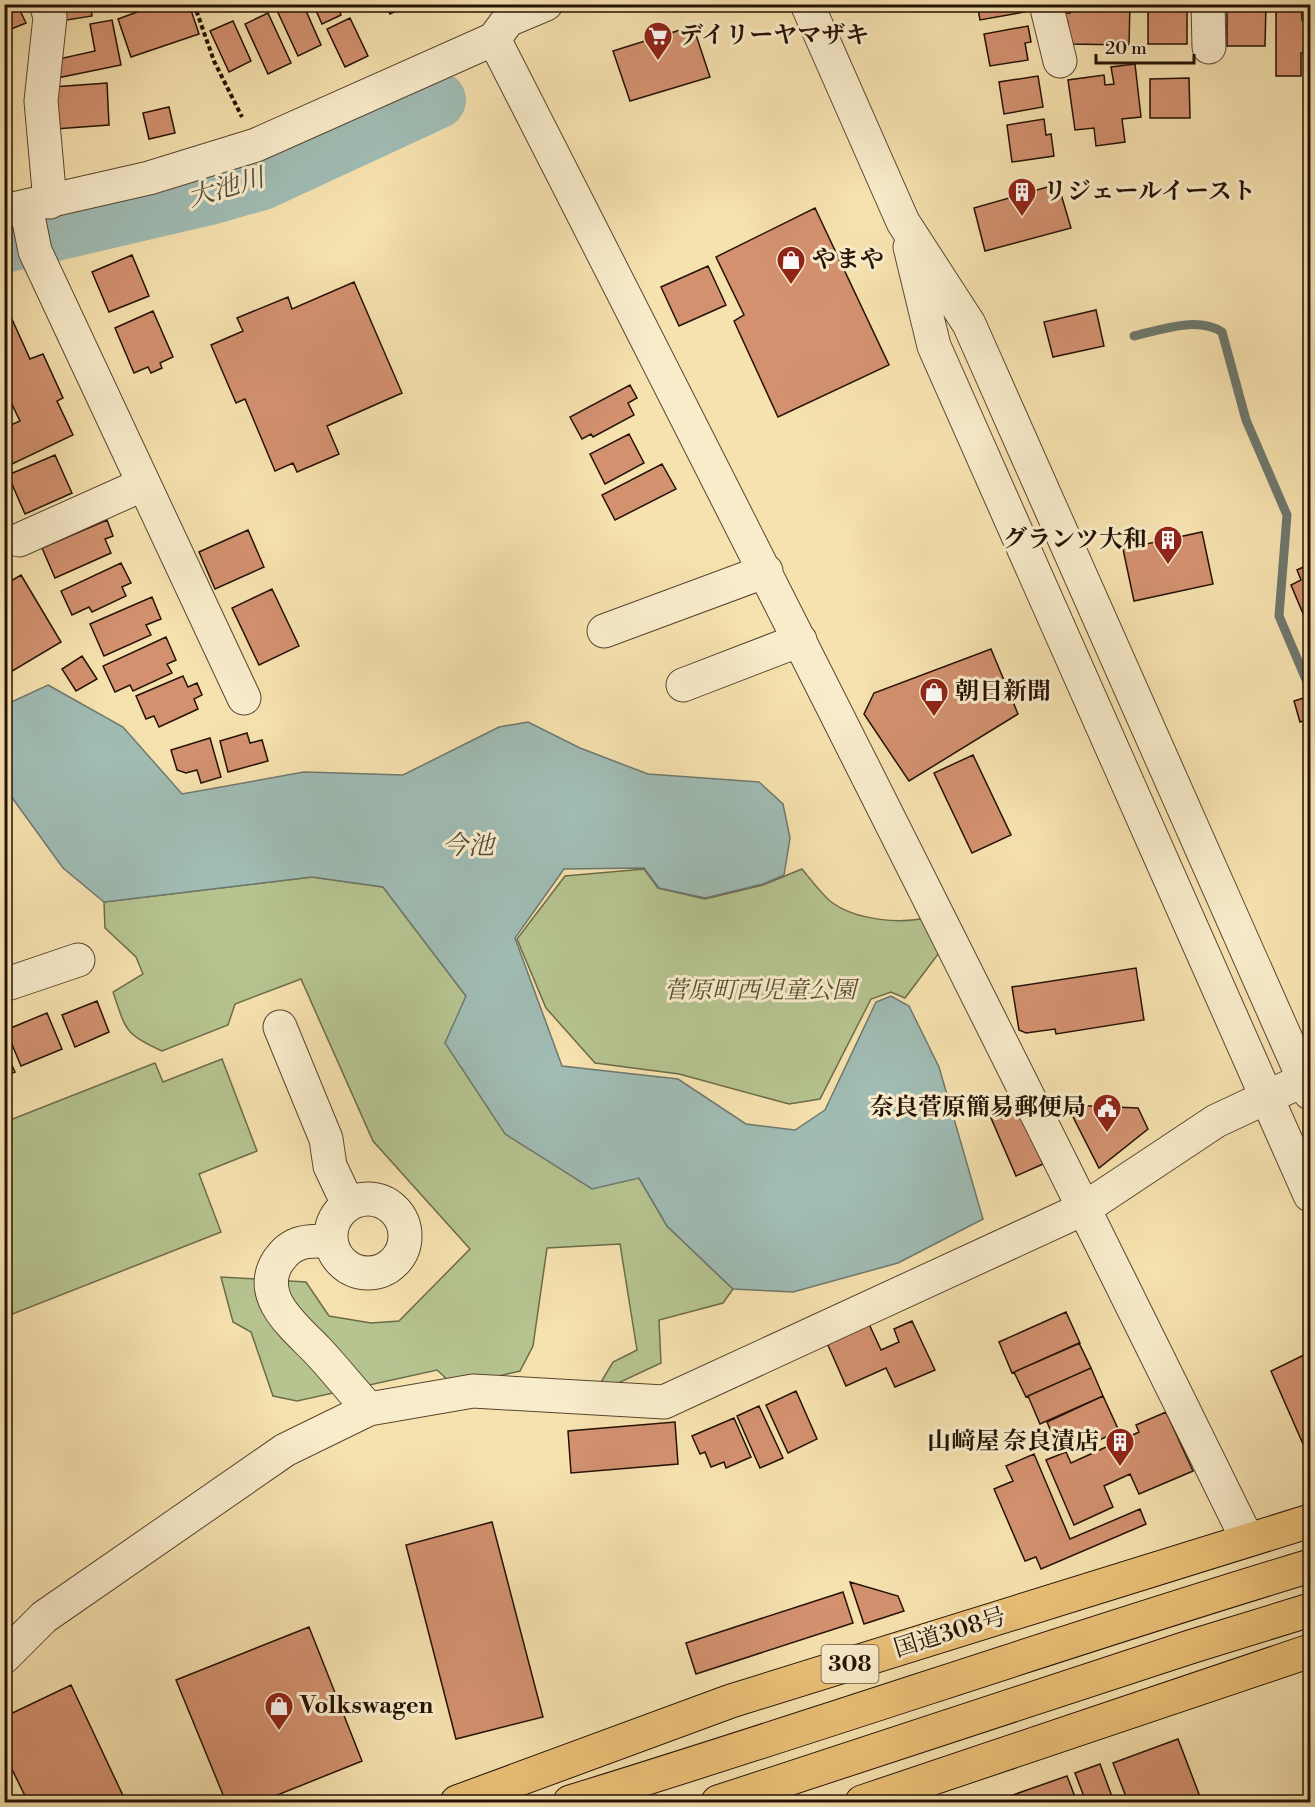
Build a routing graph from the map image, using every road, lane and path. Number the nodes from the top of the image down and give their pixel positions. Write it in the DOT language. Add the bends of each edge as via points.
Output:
graph roads {
  1 [pos="46,4"];
  2 [pos="194,4"];
  3 [pos="546,4"];
  4 [pos="807,4"];
  5 [pos="1046,4"];
  6 [pos="1208,4"];
  7 [pos="501,21"];
  8 [pos="1209,47"];
  9 [pos="1060,61"];
  10 [pos="256,145"];
  11 [pos="27,209"];
  12 [pos="903,222"];
  13 [pos="144,483"];
  14 [pos="19,540"];
  15 [pos="766,571"];
  16 [pos="604,631"];
  17 [pos="800,640"];
  18 [pos="683,685"];
  19 [pos="244,698"];
  20 [pos="78,960"];
  21 [pos="4,985"];
  22 [pos="280,1027"];
  23 [pos="1309,1083"];
  24 [pos="1267,1097"];
  25 [pos="1311,1195"];
  26 [pos="348,1204"];
  27 [pos="1085,1208"];
  28 [pos="330,1240"];
  29 [pos="369,1409"];
  30 [pos="1311,1521"];
  31 [pos="1247,1539"];
  32 [pos="1311,1566"];
  33 [pos="1311,1610"];
  34 [pos="1311,1651"];
  35 [pos="4,1657"];
  36 [pos="875,1801"];
  37 [pos="457,1803"];
  38 [pos="570,1803"];
  39 [pos="718,1803"];
  1 -- 11 [label="street" via="50,17"];
  2 -- 10 [label="path" via="214,62"];
  3 -- 7 [label="street"];
  4 -- 12 [label="street"];
  5 -- 9 [label="street"];
  6 -- 8 [label="street"];
  7 -- 10 [label="street"];
  7 -- 15 [label="street"];
  10 -- 11 [label="street"];
  11 -- 13 [label="street" via="35,251"];
  12 -- 23 [label="street" via="969,324"];
  12 -- 24 [label="street" via="934,346"];
  13 -- 14 [label="street"];
  13 -- 19 [label="street"];
  15 -- 16 [label="street"];
  15 -- 17 [label="street"];
  17 -- 18 [label="street"];
  17 -- 27 [label="street"];
  20 -- 21 [label="street"];
  22 -- 26 [label="street" via="326,1139 335,1180"];
  23 -- 24 [label="street"];
  24 -- 25 [label="street"];
  24 -- 27 [label="street" via="1216,1121"];
  26 -- 28 [label="street" via="336,1215"];
  26 -- 28 [label="street" via="373,1199 392,1208 404,1225 402,1252 383,1270 357,1272 336,1256"];
  27 -- 29 [label="street" via="664,1402 473,1391"];
  27 -- 31 [label="street"];
  28 -- 29 [label="street" via="300,1243 285,1251 274,1268 272,1288 278,1307 292,1327"];
  29 -- 35 [label="street" via="285,1450 44,1617"];
  30 -- 31 [label="highway, 国道308号 / 308"];
  31 -- 37 [label="highway, 国道308号 / 308" via="731,1701"];
  32 -- 38 [label="highway, 国道308号 / 308" via="1179,1605"];
  33 -- 39 [label="highway"];
  34 -- 36 [label="highway"];
}
